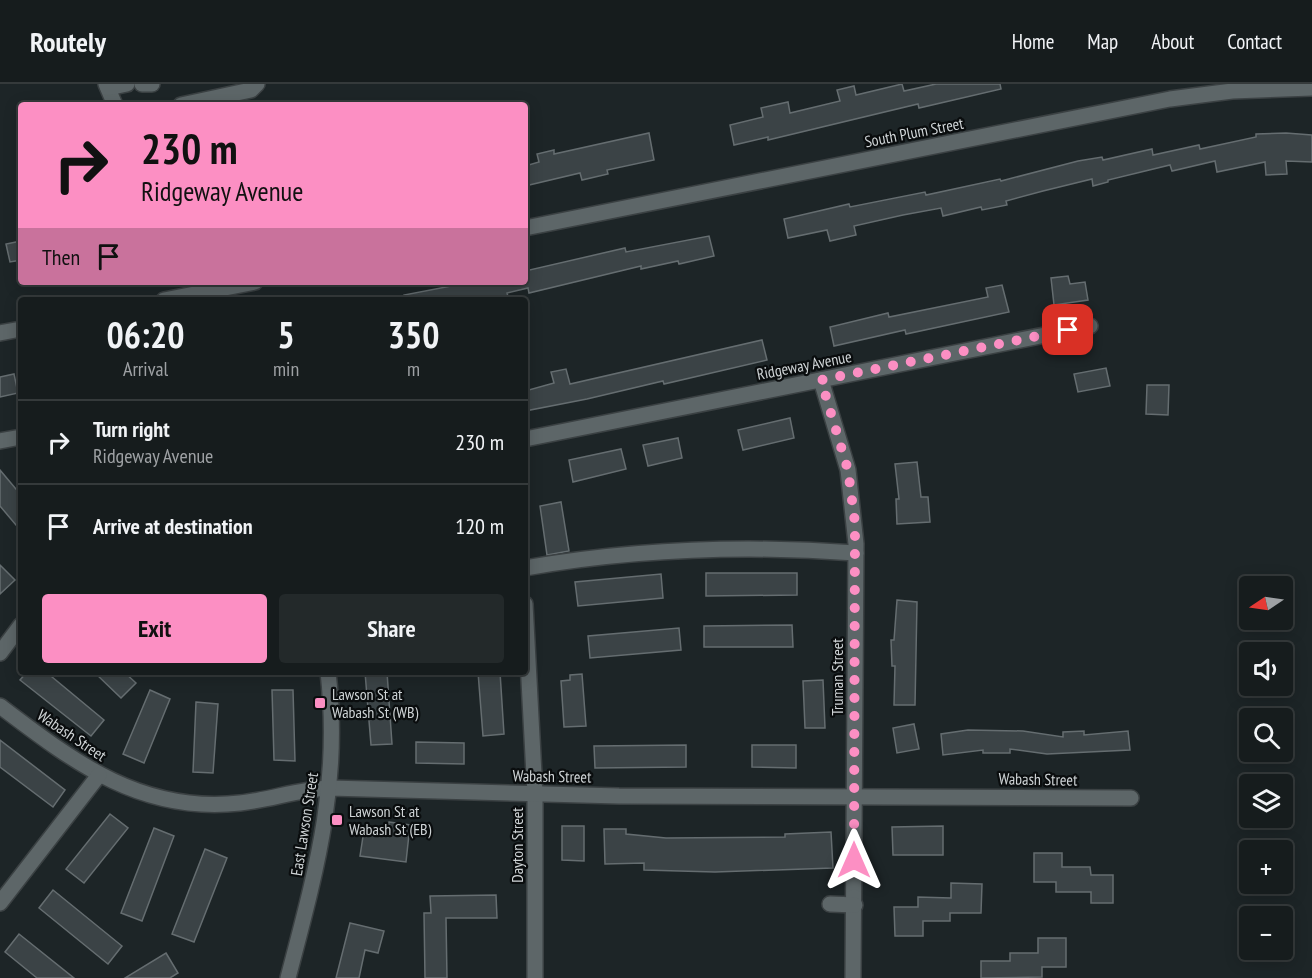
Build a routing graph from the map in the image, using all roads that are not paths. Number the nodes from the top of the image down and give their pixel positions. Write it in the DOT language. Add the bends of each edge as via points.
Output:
graph roads {
  1 [pos="127,84"];
  2 [pos="142,84"];
  3 [pos="152,84"];
  4 [pos="257,84"];
  5 [pos="107,86"];
  6 [pos="1312,88"];
  7 [pos="114,102"];
  8 [pos="195,102"];
  9 [pos="528,227"];
  10 [pos="236,285"];
  11 [pos="193,292"];
  12 [pos="175,297"];
  13 [pos="1090,326"];
  14 [pos="18,330"];
  15 [pos="0,333"];
  16 [pos="821,380"];
  17 [pos="18,438"];
  18 [pos="528,438"];
  19 [pos="0,441"];
  20 [pos="856,553"];
  21 [pos="528,568"];
  22 [pos="18,629"];
  23 [pos="0,653"];
  24 [pos="528,661"];
  25 [pos="328,675"];
  26 [pos="0,706"];
  27 [pos="99,775"];
  28 [pos="330,788"];
  29 [pos="535,794"];
  30 [pos="854,795"];
  31 [pos="1131,798"];
  32 [pos="0,903"];
  33 [pos="830,904"];
  34 [pos="855,905"];
  35 [pos="288,978"];
  36 [pos="535,978"];
  37 [pos="853,978"];
  1 -- 5 [label="street"];
  2 -- 3 [label="street"];
  4 -- 8 [label="street" via="251,90"];
  5 -- 7 [label="street"];
  6 -- 9 [label="street, South Plum Street" via="1232,91 1170,99"];
  10 -- 11 [label="street"];
  11 -- 12 [label="street"];
  13 -- 16 [label="street, Ridgeway Avenue"];
  14 -- 15 [label="street"];
  16 -- 18 [label="street, Ridgeway Avenue"];
  16 -- 20 [label="street, Truman Street" via="848,470"];
  17 -- 19 [label="street"];
  20 -- 21 [label="street" via="660,551"];
  20 -- 30 [label="street, Truman Street"];
  22 -- 23 [label="street"];
  24 -- 29 [label="street, Dayton Street"];
  25 -- 28 [label="street, East Lawson Street" via="333,735"];
  26 -- 27 [label="street, Wabash Street"];
  27 -- 28 [label="street, Wabash Street" via="134,792 193,803 240,803"];
  27 -- 32 [label="street"];
  28 -- 29 [label="street, Wabash Street"];
  28 -- 35 [label="street, East Lawson Street" via="321,850"];
  29 -- 30 [label="street, Wabash Street"];
  29 -- 36 [label="street, Dayton Street"];
  30 -- 31 [label="street, Wabash Street"];
  30 -- 34 [label="street, Truman Street"];
  33 -- 34 [label="street"];
  34 -- 37 [label="street, Truman Street"];
}
